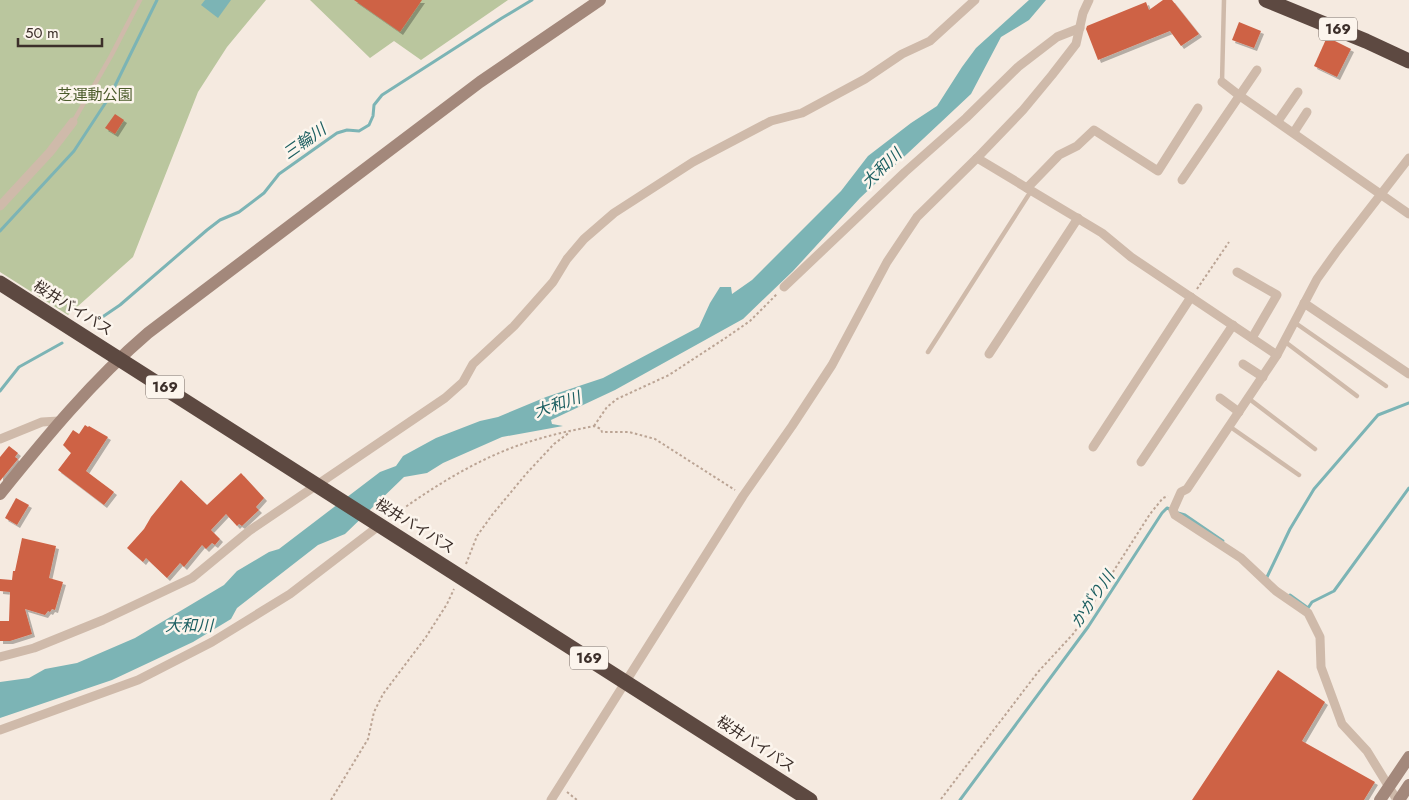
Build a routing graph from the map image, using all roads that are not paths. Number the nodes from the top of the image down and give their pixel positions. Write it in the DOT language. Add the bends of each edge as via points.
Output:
graph roads {
  1 [pos="140,0"];
  2 [pos="600,0"];
  3 [pos="975,0"];
  4 [pos="1089,0"];
  5 [pos="1224,0"];
  6 [pos="1266,0"];
  7 [pos="1080,28"];
  8 [pos="1409,61"];
  9 [pos="1256,70"];
  10 [pos="1222,82"];
  11 [pos="1298,92"];
  12 [pos="1240,96"];
  13 [pos="1198,108"];
  14 [pos="1306,112"];
  15 [pos="1278,121"];
  16 [pos="73,122"];
  17 [pos="1294,132"];
  18 [pos="977,158"];
  19 [pos="1409,158"];
  20 [pos="1182,180"];
  21 [pos="1029,189"];
  22 [pos="1382,193"];
  23 [pos="0,206"];
  24 [pos="1409,214"];
  25 [pos="1078,218"];
  26 [pos="1237,272"];
  27 [pos="0,283"];
  28 [pos="784,288"];
  29 [pos="1191,297"];
  30 [pos="1304,303"];
  31 [pos="1294,322"];
  32 [pos="1233,325"];
  33 [pos="1252,338"];
  34 [pos="1284,341"];
  35 [pos="928,352"];
  36 [pos="989,354"];
  37 [pos="1277,355"];
  38 [pos="119,358"];
  39 [pos="1243,364"];
  40 [pos="1409,374"];
  41 [pos="1263,377"];
  42 [pos="1386,386"];
  43 [pos="1357,396"];
  44 [pos="1220,398"];
  45 [pos="1248,398"];
  46 [pos="1239,412"];
  47 [pos="60,421"];
  48 [pos="1229,426"];
  49 [pos="0,439"];
  50 [pos="1093,447"];
  51 [pos="1315,449"];
  52 [pos="1141,462"];
  53 [pos="1299,475"];
  54 [pos="324,489"];
  55 [pos="0,494"];
  56 [pos="374,521"];
  57 [pos="0,657"];
  58 [pos="625,681"];
  59 [pos="0,730"];
  60 [pos="1409,758"];
  61 [pos="1409,785"];
  62 [pos="1389,787"];
  63 [pos="551,800"];
  64 [pos="810,800"];
  65 [pos="1380,800"];
  66 [pos="1398,800"];
  1 -- 16 [label="lane"];
  2 -- 38 [label="street" via="480,82"];
  3 -- 54 [label="street" via="930,41 802,113 771,121 693,162 614,213 584,239 514,326 472,364 463,382"];
  4 -- 7 [label="street"];
  5 -- 10 [label="lane"];
  6 -- 8 [label="highway, 169"];
  7 -- 18 [label="street" via="1076,44 1052,75"];
  7 -- 28 [label="street" via="1056,37 1018,67"];
  9 -- 12 [label="street"];
  10 -- 12 [label="street"];
  11 -- 15 [label="street"];
  12 -- 15 [label="street"];
  12 -- 20 [label="street"];
  13 -- 21 [label="street" via="1158,171 1094,130 1077,146 1059,155"];
  14 -- 17 [label="street"];
  15 -- 17 [label="street"];
  16 -- 23 [label="street"];
  17 -- 22 [label="street"];
  18 -- 21 [label="street"];
  18 -- 58 [label="street" via="916,217 887,262 832,365 743,496"];
  19 -- 22 [label="street"];
  21 -- 25 [label="street"];
  21 -- 35 [label="lane"];
  22 -- 24 [label="street"];
  22 -- 30 [label="street" via="1336,251"];
  25 -- 29 [label="street"];
  25 -- 36 [label="street"];
  26 -- 33 [label="street" via="1278,295"];
  27 -- 38 [label="highway, 桜井バイパス / 169"];
  29 -- 32 [label="street"];
  29 -- 50 [label="street"];
  30 -- 31 [label="street"];
  30 -- 40 [label="street"];
  31 -- 34 [label="street"];
  31 -- 42 [label="lane"];
  32 -- 33 [label="street"];
  32 -- 52 [label="street"];
  33 -- 37 [label="street"];
  34 -- 37 [label="street"];
  34 -- 43 [label="lane"];
  37 -- 41 [label="street"];
  38 -- 47 [label="street"];
  38 -- 54 [label="highway, 桜井バイパス / 169"];
  39 -- 41 [label="street"];
  41 -- 45 [label="street"];
  44 -- 46 [label="street"];
  45 -- 46 [label="street"];
  45 -- 51 [label="lane"];
  46 -- 48 [label="street"];
  47 -- 49 [label="street" via="42,422"];
  47 -- 55 [label="street"];
  48 -- 53 [label="lane"];
  48 -- 62 [label="street" via="1187,489 1182,491 1174,515 1241,558 1276,591 1308,613 1320,637 1321,667 1342,724 1367,751"];
  54 -- 56 [label="highway, 桜井バイパス / 169"];
  54 -- 57 [label="street" via="249,531 192,578 103,620 34,648"];
  56 -- 58 [label="highway, 桜井バイパス / 169"];
  56 -- 59 [label="street" via="290,594 196,650 138,680"];
  58 -- 63 [label="street"];
  58 -- 64 [label="highway, 桜井バイパス / 169"];
  60 -- 62 [label="street"];
  61 -- 66 [label="street"];
  62 -- 65 [label="street"];
  62 -- 66 [label="street"];
}
